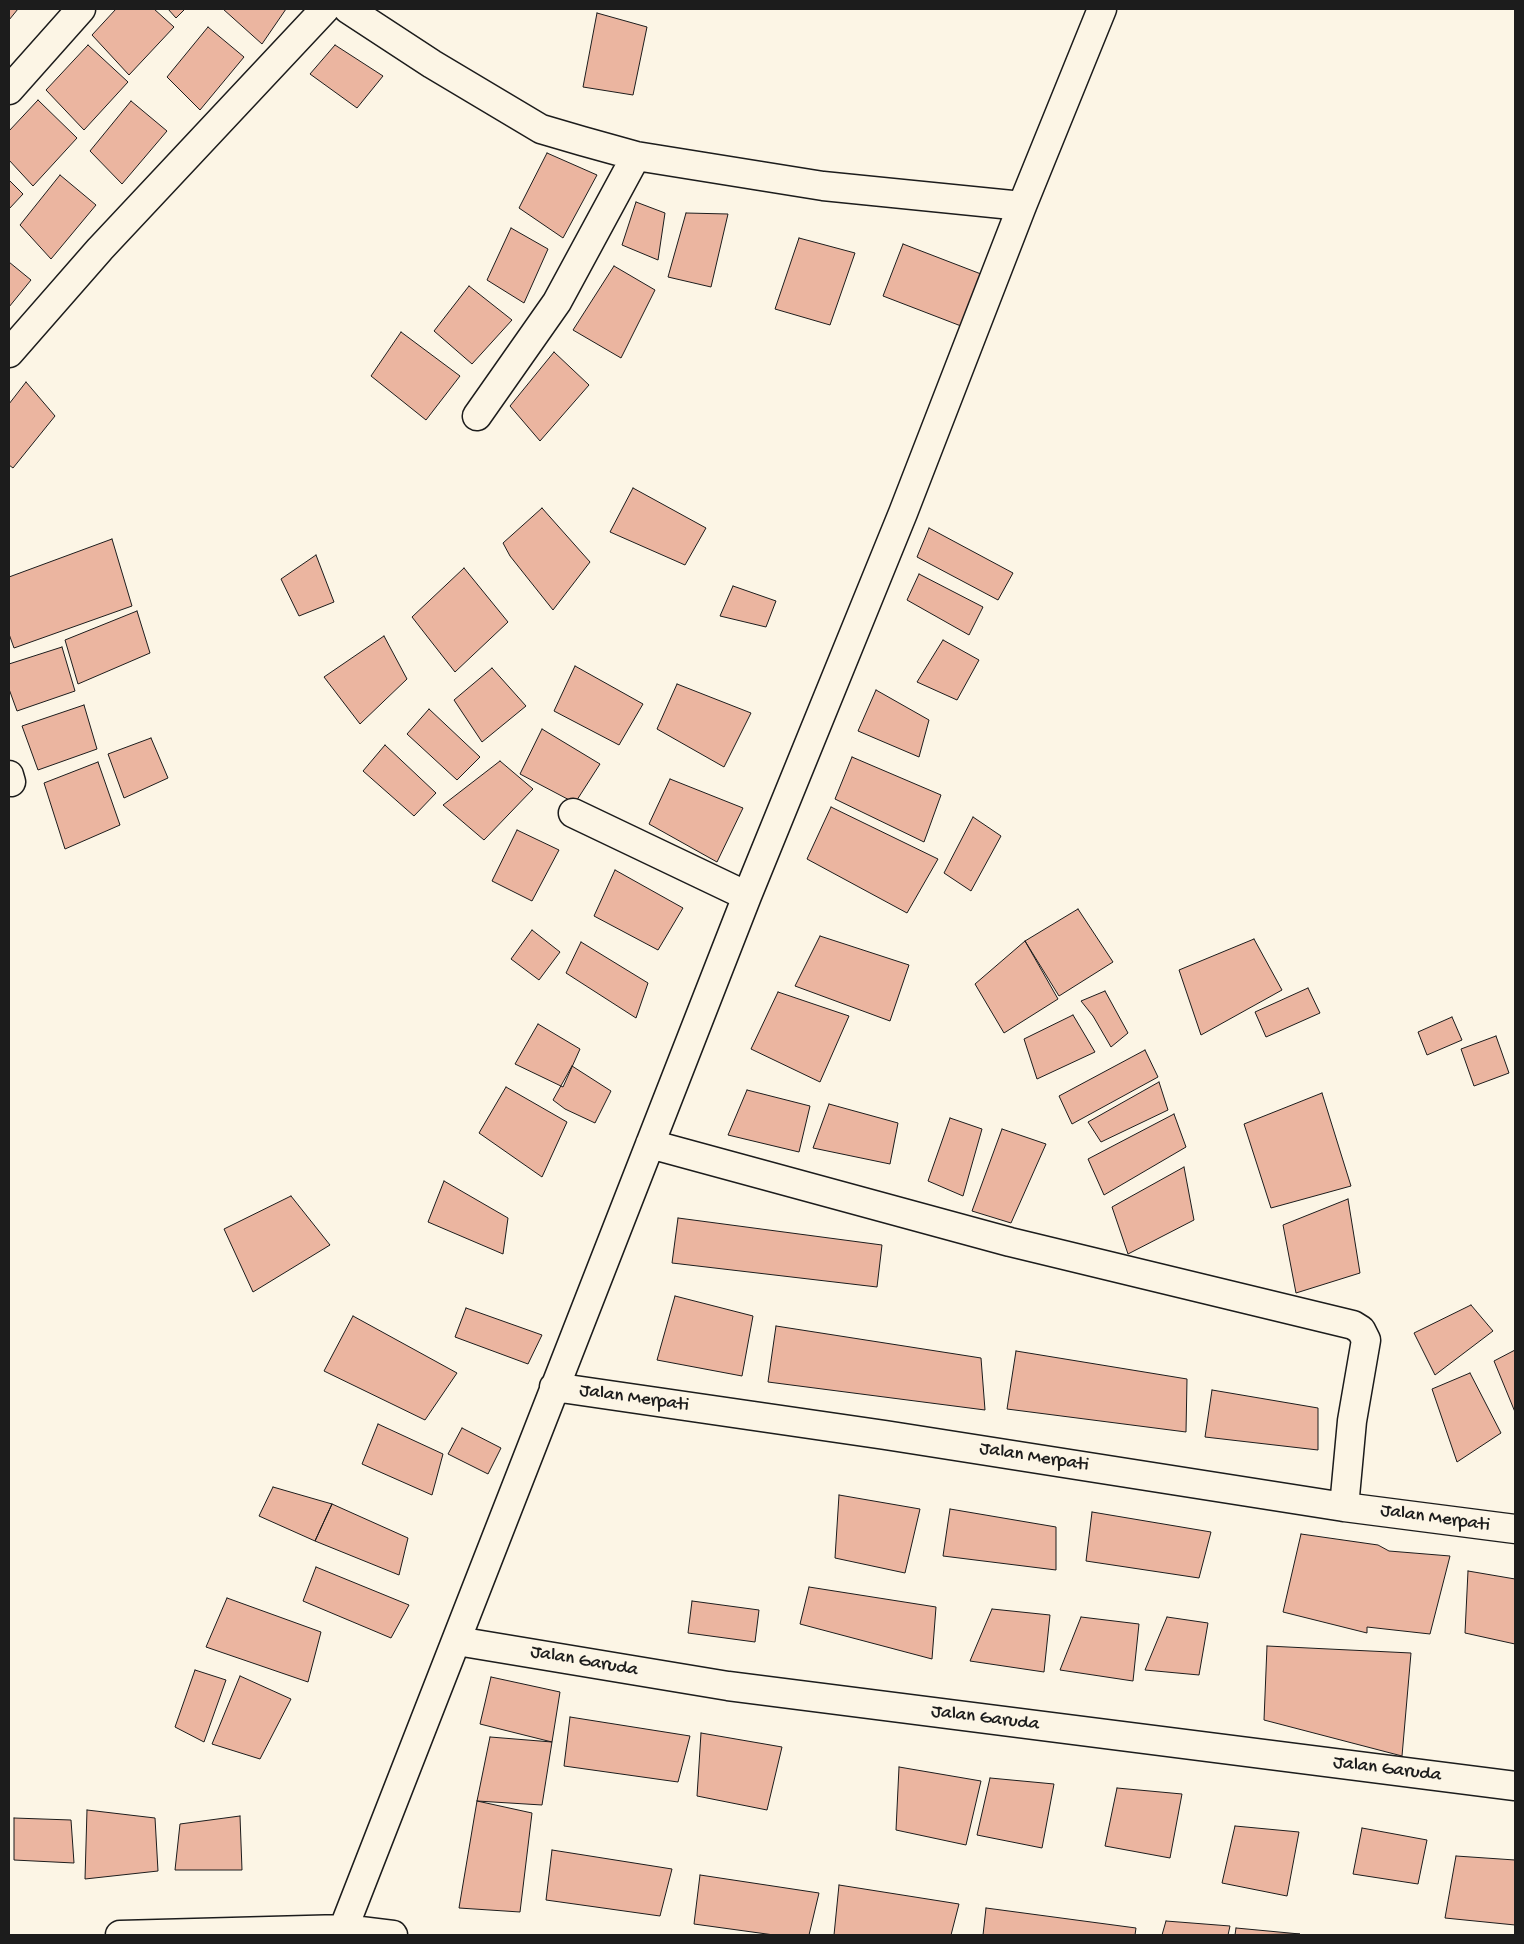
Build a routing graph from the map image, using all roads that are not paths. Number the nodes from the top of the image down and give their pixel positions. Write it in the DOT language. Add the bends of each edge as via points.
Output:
graph roads {
  1 [pos="81,9"];
  2 [pos="325,9"];
  3 [pos="348,9"];
  4 [pos="1102,9"];
  5 [pos="9,90"];
  6 [pos="636,156"];
  7 [pos="1022,206"];
  8 [pos="9,353"];
  9 [pos="477,416"];
  10 [pos="573,812"];
  11 [pos="747,896"];
  12 [pos="650,1144"];
  13 [pos="554,1387"];
  14 [pos="1344,1507"];
  15 [pos="1515,1530"];
  16 [pos="457,1641"];
  17 [pos="1515,1786"];
  18 [pos="342,1932"];
  19 [pos="120,1935"];
  20 [pos="393,1935"];
  1 -- 5 [label="street"];
  2 -- 8 [label="street" via="100,249"];
  3 -- 6 [label="street" via="541,129"];
  4 -- 7 [label="street"];
  6 -- 7 [label="street" via="823,186"];
  6 -- 9 [label="street" via="557,302"];
  7 -- 11 [label="street" via="903,513"];
  10 -- 11 [label="street"];
  11 -- 12 [label="street"];
  12 -- 13 [label="street"];
  12 -- 14 [label="street" via="1010,1242 1353,1325 1361,1330 1366,1340 1352,1421"];
  13 -- 14 [label="street, Jalan Merpati"];
  13 -- 16 [label="street"];
  14 -- 15 [label="street, Jalan Merpati"];
  16 -- 17 [label="street, Jalan Garuda" via="728,1686"];
  16 -- 18 [label="street"];
  18 -- 19 [label="street"];
  18 -- 20 [label="street"];
}
